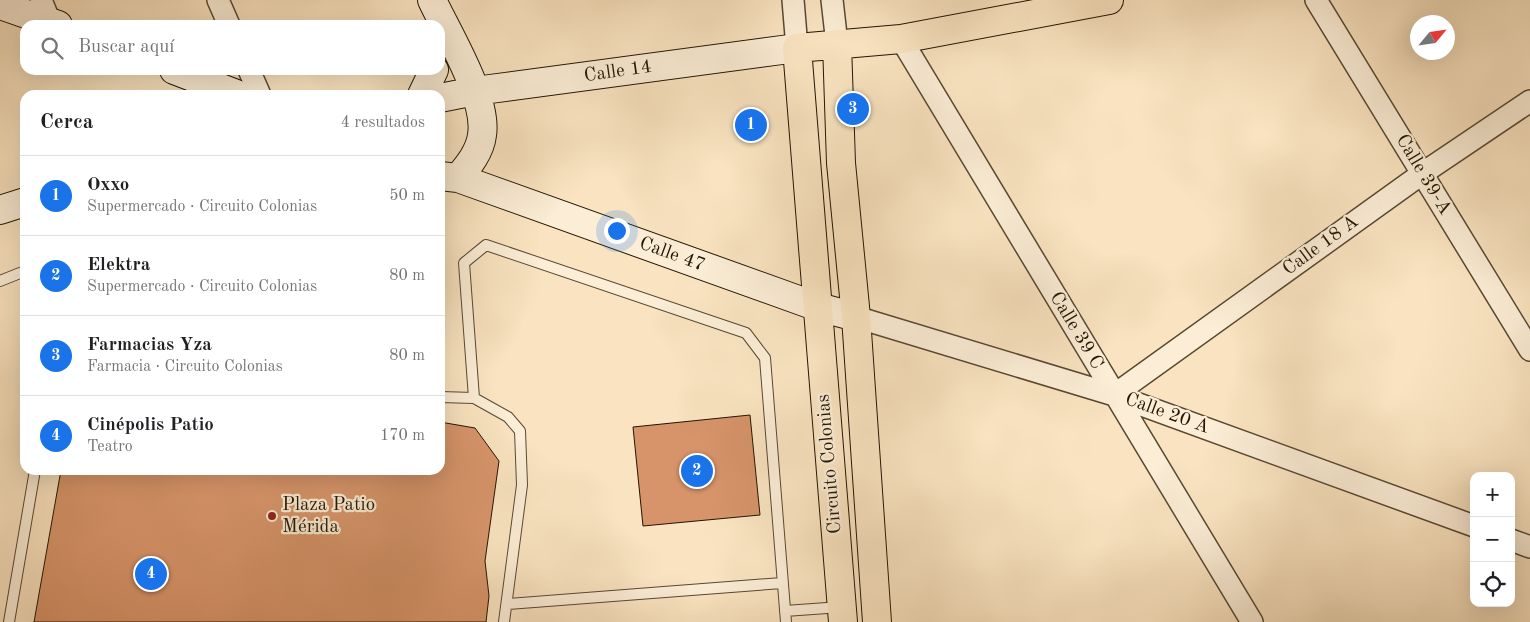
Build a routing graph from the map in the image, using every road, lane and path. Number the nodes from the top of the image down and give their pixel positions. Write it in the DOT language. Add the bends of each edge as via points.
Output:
graph roads {
  1 [pos="218,0"];
  2 [pos="432,0"];
  3 [pos="793,0"];
  4 [pos="832,0"];
  5 [pos="1109,0"];
  6 [pos="1316,0"];
  7 [pos="0,5"];
  8 [pos="50,16"];
  9 [pos="227,20"];
  10 [pos="438,20"];
  11 [pos="901,39"];
  12 [pos="445,42"];
  13 [pos="837,44"];
  14 [pos="797,48"];
  15 [pos="187,75"];
  16 [pos="251,75"];
  17 [pos="432,75"];
  18 [pos="226,90"];
  19 [pos="258,90"];
  20 [pos="424,90"];
  21 [pos="476,91"];
  22 [pos="445,97"];
  23 [pos="1530,101"];
  24 [pos="1423,173"];
  25 [pos="449,177"];
  26 [pos="20,204"];
  27 [pos="0,210"];
  28 [pos="20,273"];
  29 [pos="0,281"];
  30 [pos="818,307"];
  31 [pos="856,318"];
  32 [pos="1530,350"];
  33 [pos="1114,395"];
  34 [pos="445,397"];
  35 [pos="474,398"];
  36 [pos="34,475"];
  37 [pos="1470,525"];
  38 [pos="1515,541"];
  39 [pos="1530,547"];
  40 [pos="782,583"];
  41 [pos="508,604"];
  42 [pos="843,615"];
  43 [pos="785,617"];
  44 [pos="9,622"];
  45 [pos="504,622"];
  46 [pos="877,622"];
  47 [pos="1252,622"];
  1 -- 9 [label="street"];
  2 -- 10 [label="street"];
  3 -- 14 [label="street"];
  4 -- 13 [label="street"];
  5 -- 11 [label="main road"];
  6 -- 24 [label="street, Calle 39-A"];
  7 -- 8 [label="street"];
  11 -- 13 [label="main road"];
  11 -- 33 [label="street, Calle 39 C"];
  12 -- 21 [label="street"];
  13 -- 14 [label="main road"];
  13 -- 31 [label="main road, Circuito Colonias" via="841,163"];
  14 -- 21 [label="street, Calle 14"];
  14 -- 30 [label="main road, Circuito Colonias"];
  15 -- 18 [label="street"];
  16 -- 19 [label="street"];
  17 -- 20 [label="street"];
  21 -- 22 [label="street, Calle 14"];
  21 -- 25 [label="street" via="482,117 482,135 477,151"];
  23 -- 24 [label="street, Calle 18 A"];
  24 -- 32 [label="street, Calle 39-A"];
  24 -- 33 [label="street, Calle 18 A"];
  25 -- 30 [label="street, Calle 47"];
  26 -- 27 [label="street"];
  28 -- 29 [label="lane"];
  30 -- 31 [label="street"];
  30 -- 42 [label="main road, Circuito Colonias"];
  31 -- 33 [label="street, Calle 20 A"];
  31 -- 46 [label="main road, Circuito Colonias"];
  33 -- 37 [label="street, Calle 20 A"];
  33 -- 47 [label="street, Calle 39 C"];
  34 -- 35 [label="lane"];
  35 -- 40 [label="lane" via="464,264 486,246 746,333 765,358"];
  35 -- 41 [label="lane" via="508,416 520,431 522,486"];
  36 -- 44 [label="lane"];
  38 -- 39 [label="street"];
  40 -- 41 [label="lane"];
  40 -- 43 [label="lane"];
  41 -- 45 [label="lane"];
  42 -- 43 [label="lane"];
}
